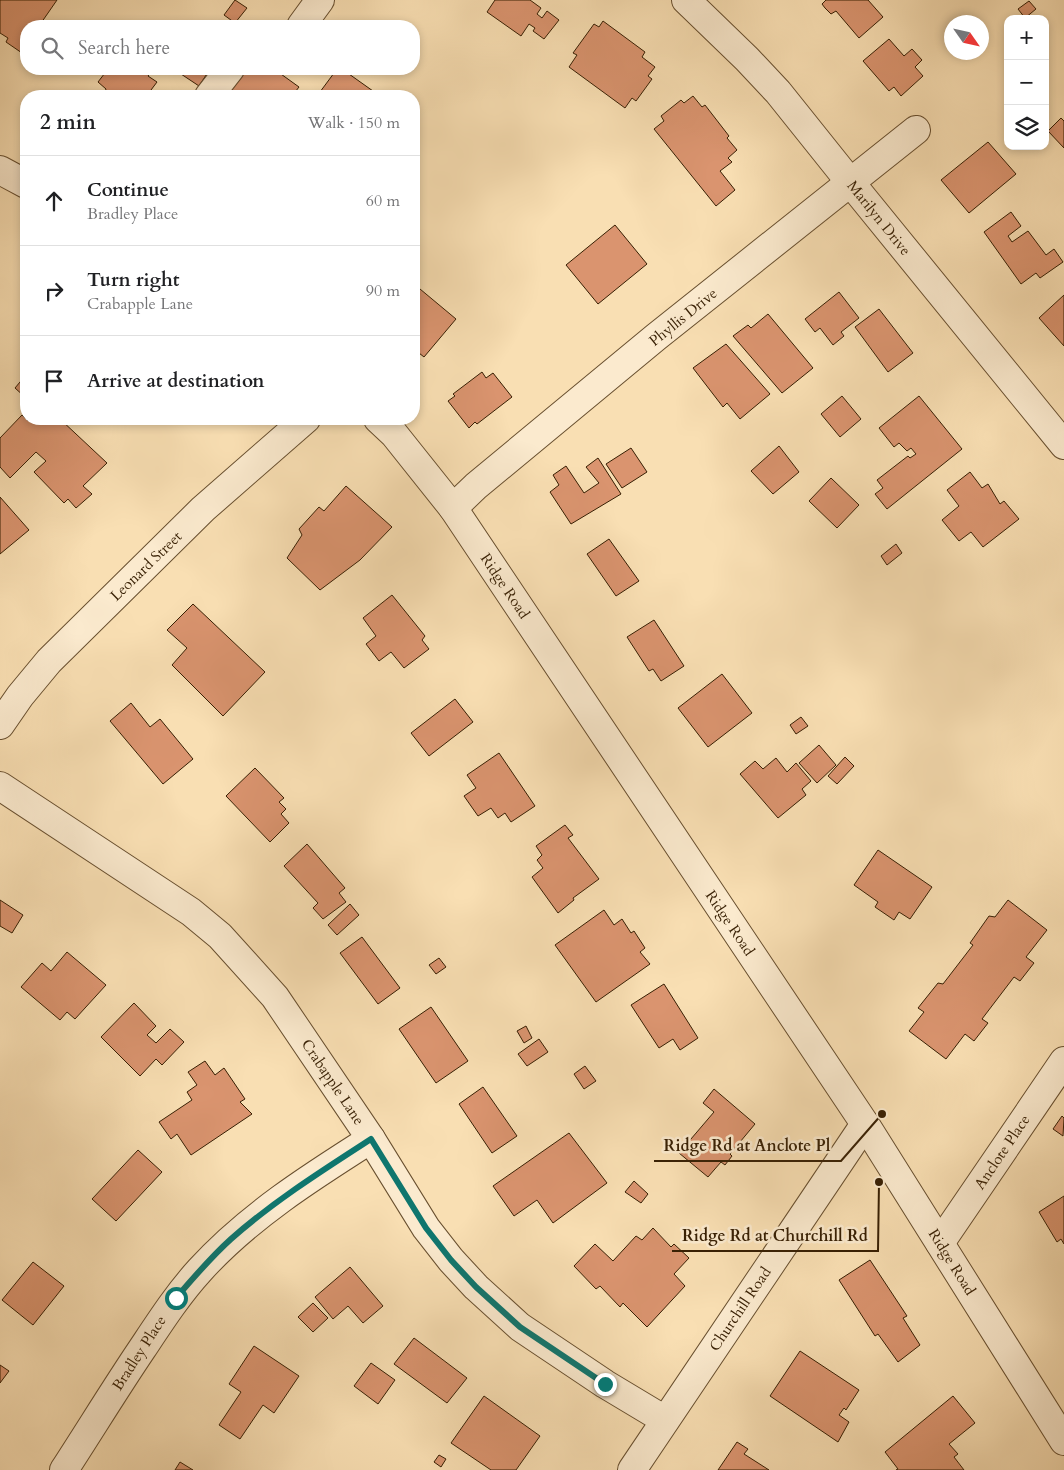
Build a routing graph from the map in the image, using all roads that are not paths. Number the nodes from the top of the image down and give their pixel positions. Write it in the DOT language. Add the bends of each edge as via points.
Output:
graph roads {
  1 [pos="320,0"];
  2 [pos="686,0"];
  3 [pos="305,20"];
  4 [pos="225,75"];
  5 [pos="214,90"];
  6 [pos="916,130"];
  7 [pos="0,170"];
  8 [pos="20,181"];
  9 [pos="850,182"];
  10 [pos="299,425"];
  11 [pos="384,425"];
  12 [pos="1064,445"];
  13 [pos="453,508"];
  14 [pos="0,725"];
  15 [pos="0,786"];
  16 [pos="1064,1061"];
  17 [pos="865,1124"];
  18 [pos="371,1139"];
  19 [pos="940,1243"];
  20 [pos="665,1420"];
  21 [pos="1064,1441"];
  22 [pos="64,1470"];
  23 [pos="632,1470"];
  1 -- 3 [label="street"];
  2 -- 9 [label="street, Marilyn Drive" via="748,58"];
  4 -- 5 [label="street"];
  6 -- 9 [label="street, Phyllis Drive"];
  7 -- 8 [label="street"];
  9 -- 12 [label="street, Marilyn Drive"];
  9 -- 13 [label="street, Phyllis Drive" via="656,337"];
  10 -- 14 [label="street, Leonard Street" via="203,510 56,655"];
  11 -- 13 [label="street, Ridge Road"];
  13 -- 17 [label="street, Ridge Road"];
  15 -- 18 [label="street, Crabapple Lane" via="191,912 220,936 275,997"];
  16 -- 19 [label="street, Anclote Place"];
  17 -- 19 [label="street, Ridge Road"];
  17 -- 20 [label="street, Churchill Road"];
  18 -- 20 [label="street, Crabapple Lane" via="426,1228 476,1287 520,1327"];
  18 -- 22 [label="street, Bradley Place" via="258,1217 201,1269 176,1298"];
  19 -- 21 [label="street, Ridge Road"];
  20 -- 23 [label="street, Churchill Road"];
}
